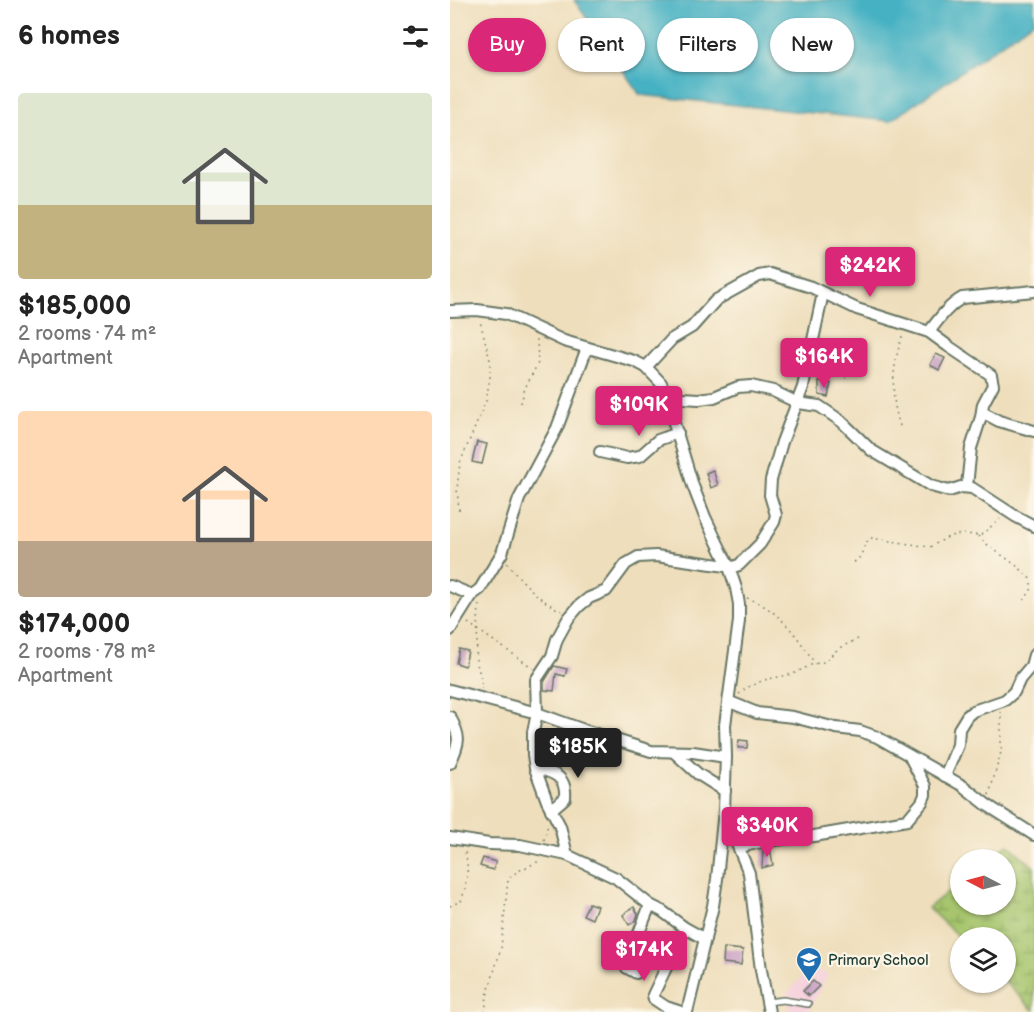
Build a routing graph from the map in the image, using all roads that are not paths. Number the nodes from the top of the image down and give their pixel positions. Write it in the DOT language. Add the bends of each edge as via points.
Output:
graph roads {
  1 [pos="1034,291"];
  2 [pos="823,293"];
  3 [pos="450,311"];
  4 [pos="929,332"];
  5 [pos="587,348"];
  6 [pos="646,367"];
  7 [pos="666,397"];
  8 [pos="798,403"];
  9 [pos="982,412"];
  10 [pos="1034,431"];
  11 [pos="678,433"];
  12 [pos="600,452"];
  13 [pos="967,486"];
  14 [pos="1034,526"];
  15 [pos="729,567"];
  16 [pos="450,586"];
  17 [pos="476,592"];
  18 [pos="450,630"];
  19 [pos="1034,655"];
  20 [pos="450,690"];
  21 [pos="732,703"];
  22 [pos="537,712"];
  23 [pos="450,717"];
  24 [pos="675,753"];
  25 [pos="910,755"];
  26 [pos="726,757"];
  27 [pos="450,763"];
  28 [pos="535,768"];
  29 [pos="945,777"];
  30 [pos="725,791"];
  31 [pos="724,810"];
  32 [pos="552,811"];
  33 [pos="1034,835"];
  34 [pos="450,837"];
  35 [pos="739,847"];
  36 [pos="567,855"];
  37 [pos="650,905"];
  38 [pos="685,928"];
  39 [pos="705,939"];
  40 [pos="636,973"];
  41 [pos="808,1004"];
  42 [pos="768,1007"];
  43 [pos="681,1012"];
  44 [pos="687,1012"];
  1 -- 4 [label="street" via="962,298 941,315"];
  2 -- 4 [label="street" via="857,309"];
  2 -- 6 [label="street" via="776,275 759,276 716,300"];
  2 -- 8 [label="street"];
  3 -- 5 [label="street" via="506,314"];
  4 -- 9 [label="street" via="992,376 993,385"];
  5 -- 6 [label="street"];
  5 -- 17 [label="street" via="557,428 519,499 500,555"];
  6 -- 7 [label="street" via="661,383"];
  7 -- 8 [label="street" via="699,399 751,386"];
  7 -- 11 [label="street"];
  8 -- 13 [label="street" via="827,410 871,450 931,486 949,490"];
  8 -- 15 [label="street" via="771,480 770,495 776,515 773,526 740,563"];
  9 -- 10 [label="street"];
  9 -- 13 [label="street" via="970,456"];
  11 -- 12 [label="street" via="657,440 640,456 627,458"];
  11 -- 15 [label="street" via="698,500"];
  13 -- 14 [label="street"];
  15 -- 21 [label="street" via="739,621 731,668"];
  15 -- 22 [label="street" via="656,556 638,557 626,564 606,591 589,598 571,614 538,676"];
  16 -- 17 [label="street"];
  17 -- 18 [label="street"];
  19 -- 29 [label="street" via="1014,692 1005,700 967,716 959,729 958,745"];
  20 -- 22 [label="street"];
  21 -- 25 [label="street" via="757,712 861,731"];
  21 -- 26 [label="street" via="725,725"];
  22 -- 24 [label="street" via="651,751"];
  22 -- 28 [label="street" via="533,732"];
  23 -- 27 [label="street" via="459,737"];
  24 -- 26 [label="street"];
  24 -- 30 [label="street"];
  25 -- 29 [label="street"];
  25 -- 35 [label="street" via="925,786 925,795 907,820"];
  26 -- 30 [label="street"];
  28 -- 32 [label="street"];
  28 -- 32 [label="street" via="560,778 566,786 565,798"];
  29 -- 33 [label="street"];
  30 -- 31 [label="street"];
  31 -- 35 [label="street"];
  31 -- 39 [label="street" via="717,879"];
  32 -- 36 [label="street"];
  34 -- 36 [label="street"];
  35 -- 42 [label="street" via="749,873"];
  36 -- 37 [label="street" via="616,878"];
  37 -- 38 [label="street"];
  37 -- 40 [label="street" via="627,966"];
  38 -- 39 [label="street"];
  38 -- 43 [label="street" via="653,995 660,1004"];
  39 -- 44 [label="street"];
  41 -- 42 [label="lane" via="783,1000"];
}
